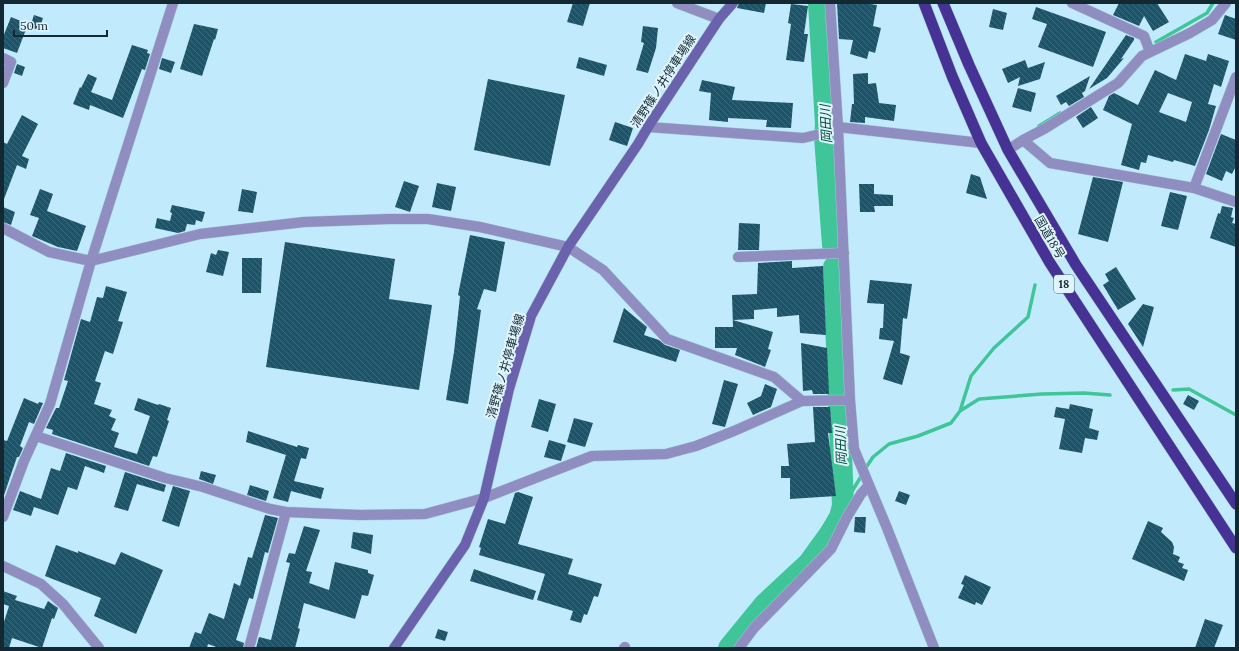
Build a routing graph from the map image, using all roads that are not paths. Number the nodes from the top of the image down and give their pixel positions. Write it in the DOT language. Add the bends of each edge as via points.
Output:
graph roads {
  1 [pos="173,3"];
  2 [pos="677,3"];
  3 [pos="733,3"];
  4 [pos="830,3"];
  5 [pos="924,3"];
  6 [pos="943,3"];
  7 [pos="1072,3"];
  8 [pos="1226,3"];
  9 [pos="719,19"];
  10 [pos="1150,52"];
  11 [pos="3,58"];
  12 [pos="1236,77"];
  13 [pos="3,83"];
  14 [pos="1231,105"];
  15 [pos="648,127"];
  16 [pos="838,127"];
  17 [pos="1023,140"];
  18 [pos="981,143"];
  19 [pos="1008,150"];
  20 [pos="1194,188"];
  21 [pos="1236,202"];
  22 [pos="3,228"];
  23 [pos="568,247"];
  24 [pos="844,253"];
  25 [pos="738,257"];
  26 [pos="91,261"];
  27 [pos="843,400"];
  28 [pos="802,401"];
  29 [pos="36,436"];
  30 [pos="869,485"];
  31 [pos="484,498"];
  32 [pos="1236,504"];
  33 [pos="286,512"];
  34 [pos="3,517"];
  35 [pos="1236,548"];
  36 [pos="3,566"];
  37 [pos="99,648"];
  38 [pos="249,648"];
  39 [pos="394,648"];
  40 [pos="739,648"];
  41 [pos="934,648"];
  1 -- 26 [label="street"];
  2 -- 9 [label="street"];
  3 -- 9 [label="main road, 清野篠ノ井停車場線"];
  4 -- 16 [label="street"];
  5 -- 18 [label="highway, 国道18号 / 18"];
  6 -- 19 [label="highway, 国道18号 / 18"];
  7 -- 10 [label="street" via="1144,36"];
  8 -- 10 [label="street" via="1212,20"];
  9 -- 15 [label="main road, 清野篠ノ井停車場線"];
  10 -- 17 [label="street" via="1142,56 1118,83"];
  11 -- 13 [label="street" via="11,62"];
  12 -- 14 [label="street"];
  14 -- 20 [label="street"];
  15 -- 16 [label="street" via="803,138"];
  15 -- 23 [label="main road, 清野篠ノ井停車場線"];
  16 -- 18 [label="street"];
  16 -- 24 [label="street"];
  17 -- 19 [label="street"];
  17 -- 20 [label="street" via="1050,163"];
  18 -- 35 [label="highway, 国道18号 / 18" via="1050,263"];
  19 -- 32 [label="highway, 国道18号 / 18" via="1076,265"];
  20 -- 21 [label="street"];
  22 -- 26 [label="street" via="49,252"];
  23 -- 26 [label="street" via="480,227 428,219 388,218 304,222 200,234"];
  23 -- 28 [label="street" via="603,270 667,339 774,376"];
  23 -- 31 [label="main road, 清野篠ノ井停車場線" via="531,316 509,389"];
  24 -- 25 [label="street"];
  24 -- 27 [label="street"];
  26 -- 29 [label="street" via="50,404"];
  27 -- 28 [label="street"];
  27 -- 30 [label="street" via="854,449"];
  28 -- 31 [label="street" via="696,446 666,454 592,456"];
  29 -- 33 [label="street" via="164,478 202,486"];
  29 -- 34 [label="street"];
  30 -- 40 [label="street" via="847,517 831,549 754,628"];
  30 -- 41 [label="street"];
  31 -- 33 [label="street" via="425,514"];
  31 -- 39 [label="main road, 清野篠ノ井停車場線" via="465,544"];
  33 -- 38 [label="street"];
  36 -- 37 [label="street" via="41,584 63,604"];
}
